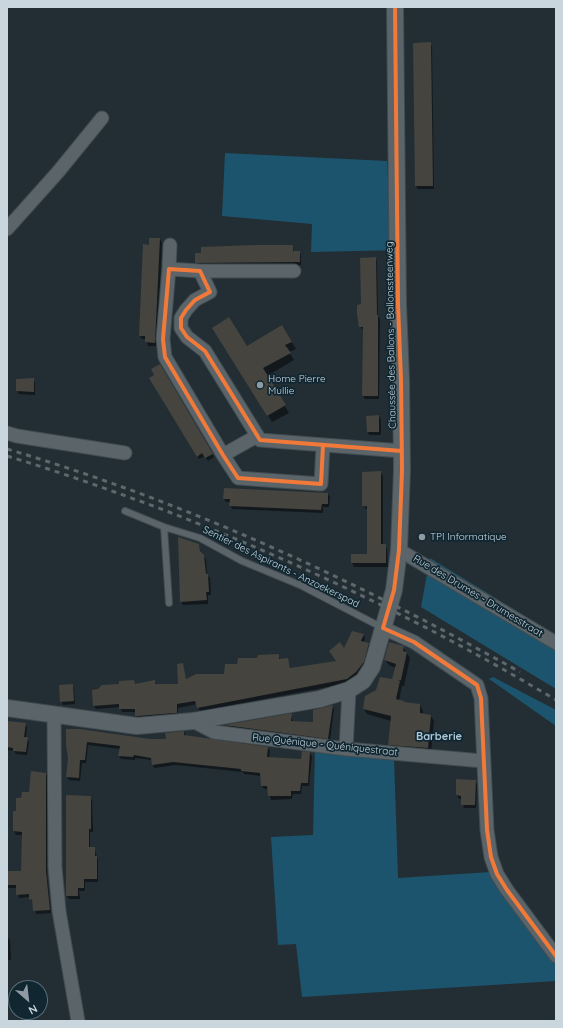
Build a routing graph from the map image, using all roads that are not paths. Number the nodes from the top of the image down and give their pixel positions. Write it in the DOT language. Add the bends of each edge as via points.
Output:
graph roads {
  1 [pos="395,7"];
  2 [pos="102,118"];
  3 [pos="7,229"];
  4 [pos="170,245"];
  5 [pos="169,270"];
  6 [pos="200,271"];
  7 [pos="294,272"];
  8 [pos="7,433"];
  9 [pos="257,436"];
  10 [pos="323,445"];
  11 [pos="402,451"];
  12 [pos="125,453"];
  13 [pos="223,455"];
  14 [pos="125,511"];
  15 [pos="164,528"];
  16 [pos="399,550"];
  17 [pos="169,602"];
  18 [pos="382,628"];
  19 [pos="556,643"];
  20 [pos="348,690"];
  21 [pos="7,708"];
  22 [pos="54,714"];
  23 [pos="194,721"];
  24 [pos="346,749"];
  25 [pos="484,761"];
  26 [pos="556,956"];
  27 [pos="78,1021"];
  1 -- 11 [label="street, Chaussée des Ballons - Ballonssteenweg"];
  2 -- 3 [label="street"];
  4 -- 5 [label="street"];
  5 -- 6 [label="street"];
  5 -- 13 [label="street" via="163,340 165,358"];
  6 -- 7 [label="street"];
  6 -- 9 [label="street" via="210,292 195,300 186,310 181,318 181,328 187,337 205,351"];
  8 -- 12 [label="street"];
  9 -- 10 [label="street" via="260,440"];
  9 -- 13 [label="street"];
  10 -- 11 [label="street"];
  10 -- 13 [label="street" via="321,484 238,478"];
  11 -- 16 [label="street, Chaussée des Ballons - Ballonssteenweg"];
  14 -- 15 [label="lane, Sentier des Aspirants - Anzoekerspad"];
  15 -- 17 [label="lane"];
  15 -- 18 [label="lane, Sentier des Aspirants - Anzoekerspad" via="200,538"];
  16 -- 18 [label="street, Chaussée des Ballons - Ballonssteenweg" via="394,590"];
  16 -- 19 [label="street, Rue des Drumes - Drumesstraat"];
  18 -- 20 [label="street, Chaussée des Ballons - Ballonssteenweg" via="372,667 363,681"];
  18 -- 25 [label="street" via="414,642 476,685 481,698"];
  20 -- 23 [label="street, Chaussée des Ballons - Ballonssteenweg" via="320,699"];
  20 -- 24 [label="street"];
  21 -- 22 [label="street, Chaussée des Ballons - Ballonssteenweg"];
  22 -- 23 [label="street, Chaussée des Ballons - Ballonssteenweg" via="137,726"];
  22 -- 27 [label="street" via="55,867 58,911"];
  23 -- 24 [label="street, Rue Quénique - Quéniquestraat" via="214,732"];
  24 -- 25 [label="street, Rue Quénique - Quéniquestraat"];
  25 -- 26 [label="street" via="487,830 491,857 497,874"];
}
